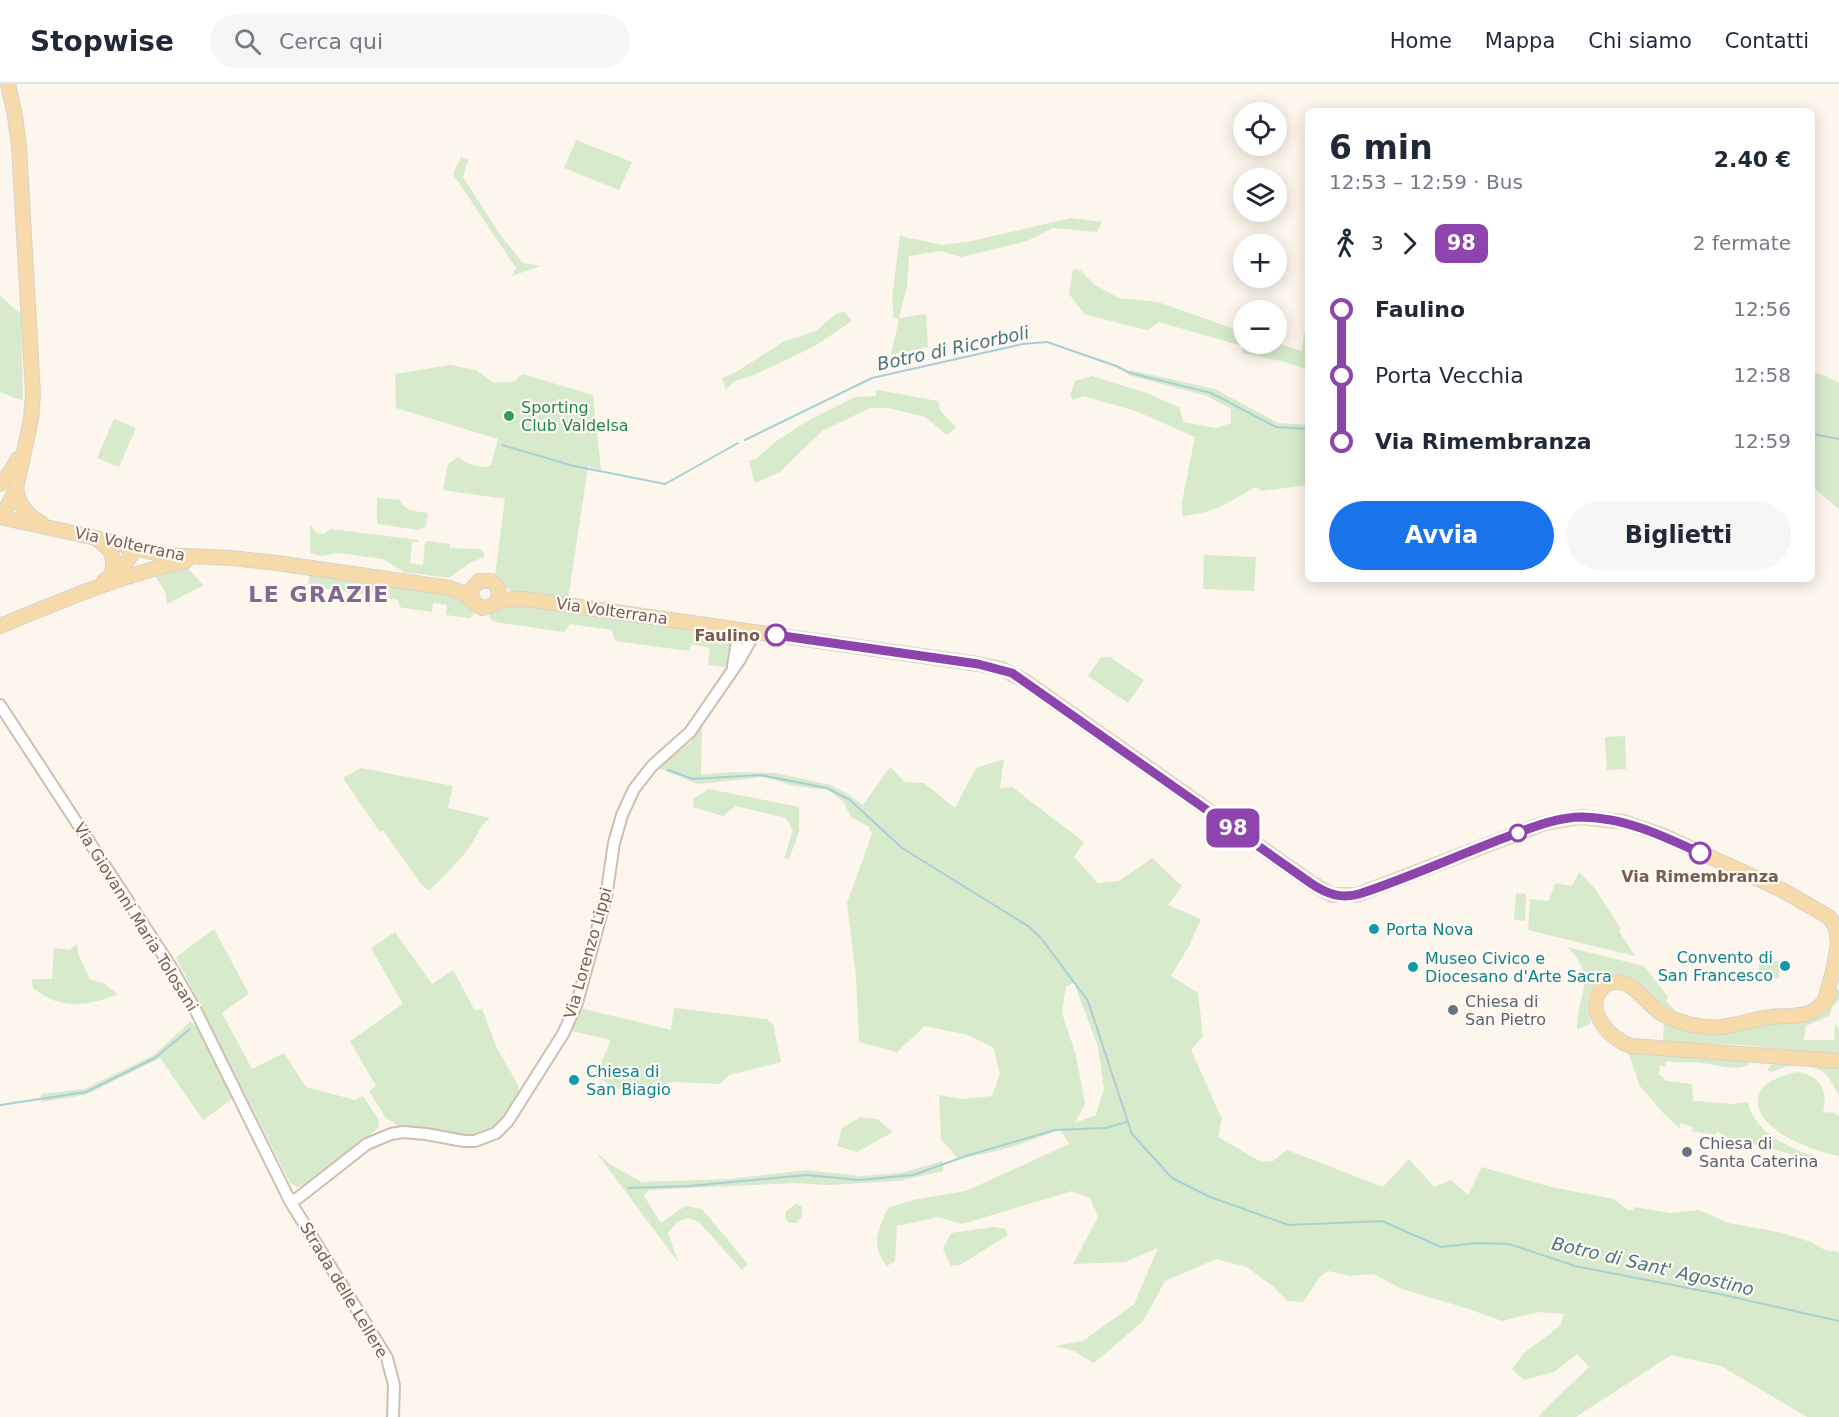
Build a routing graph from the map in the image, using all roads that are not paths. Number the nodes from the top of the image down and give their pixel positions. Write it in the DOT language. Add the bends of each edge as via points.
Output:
graph roads {
  1 [pos="8,84"];
  2 [pos="26,440"];
  3 [pos="1,484"];
  4 [pos="16,489"];
  5 [pos="1,515"];
  6 [pos="60,530"];
  7 [pos="92,537"];
  8 [pos="136,548"];
  9 [pos="196,558"];
  10 [pos="112,574"];
  11 [pos="132,575"];
  12 [pos="92,589"];
  13 [pos="473,594"];
  14 [pos="498,594"];
  15 [pos="0,626"];
  16 [pos="734,629"];
  17 [pos="755,632"];
  18 [pos="733,669"];
  19 [pos="0,705"];
  20 [pos="1782,890"];
  21 [pos="1839,916"];
  22 [pos="1839,974"];
  23 [pos="1825,1000"];
  24 [pos="1839,1061"];
  25 [pos="290,1201"];
  26 [pos="393,1417"];
  1 -- 2 [label="main road" via="19,146 33,382"];
  2 -- 3 [label="main road"];
  2 -- 4 [label="main road"];
  4 -- 5 [label="main road"];
  4 -- 6 [label="main road" via="30,517"];
  5 -- 6 [label="main road"];
  6 -- 7 [label="main road, Via Volterrana"];
  7 -- 8 [label="main road, Via Volterrana"];
  7 -- 10 [label="main road" via="112,552"];
  8 -- 9 [label="main road, Via Volterrana"];
  8 -- 10 [label="main road"];
  8 -- 11 [label="main road" via="139,560"];
  9 -- 11 [label="main road"];
  9 -- 13 [label="main road, Via Volterrana" via="262,561"];
  10 -- 12 [label="main road"];
  11 -- 12 [label="main road"];
  12 -- 15 [label="main road"];
  13 -- 14 [label="main road, Via Volterrana" via="477,605 483,608 492,606"];
  13 -- 14 [label="main road, Via Volterrana" via="479,581 487,579 494,582"];
  14 -- 16 [label="main road, Via Volterrana"];
  16 -- 17 [label="main road, Via Volterrana"];
  16 -- 18 [label="street, Via Lorenzo Lippi" via="737,648"];
  17 -- 18 [label="street, Via Lorenzo Lippi"];
  17 -- 20 [label="main road, Via Volterrana" via="978,664 1012,673 1328,893 1363,893 1536,826 1580,817 1642,828"];
  18 -- 25 [label="street, Via Lorenzo Lippi" via="690,732 652,766 634,789 614,843 606,897 577,1004 563,1034 508,1121 496,1133 476,1141 414,1132 379,1138"];
  19 -- 25 [label="street, Via Giovanni Maria Tolosani" via="180,982"];
  20 -- 21 [label="main road" via="1820,903"];
  20 -- 23 [label="main road" via="1825,913 1835,925 1836,958"];
  22 -- 23 [label="main road"];
  23 -- 24 [label="main road" via="1804,1015 1766,1017 1714,1027 1664,1016 1622,982 1609,983 1598,994 1596,1008 1613,1035 1625,1044"];
  25 -- 26 [label="street, Strada delle Lellere" via="387,1358 394,1385"];
}
